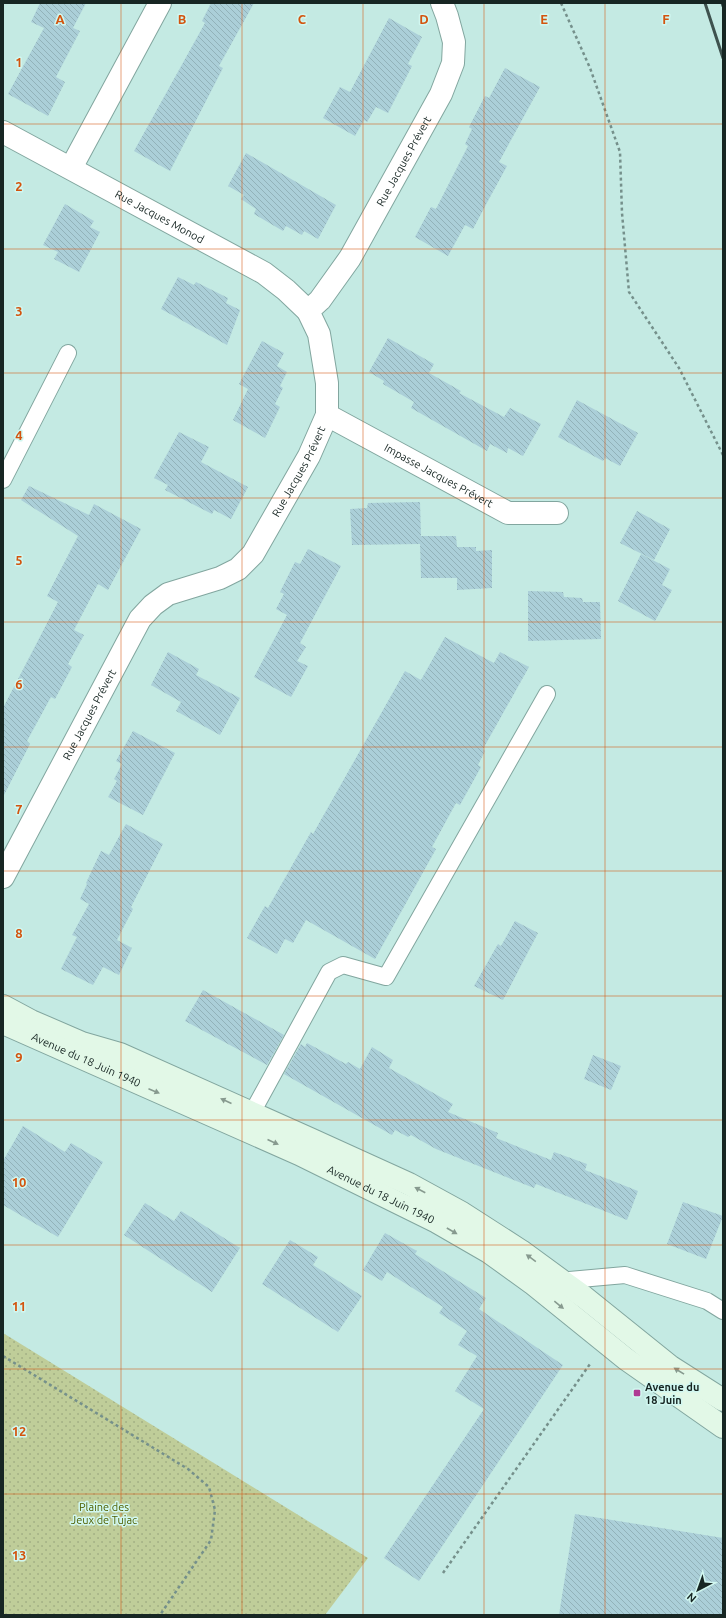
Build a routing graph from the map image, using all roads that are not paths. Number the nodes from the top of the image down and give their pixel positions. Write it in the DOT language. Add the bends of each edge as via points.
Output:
graph roads {
  1 [pos="160,3"];
  2 [pos="442,3"];
  3 [pos="3,132"];
  4 [pos="71,168"];
  5 [pos="308,311"];
  6 [pos="68,353"];
  7 [pos="327,416"];
  8 [pos="3,480"];
  9 [pos="557,512"];
  10 [pos="547,694"];
  11 [pos="3,877"];
  12 [pos="3,1006"];
  13 [pos="3,1023"];
  14 [pos="247,1121"];
  15 [pos="561,1281"];
  16 [pos="532,1283"];
  17 [pos="723,1311"];
  18 [pos="723,1400"];
  19 [pos="723,1427"];
  1 -- 4 [label="street"];
  2 -- 5 [label="street, Rue Jacques Prévert" via="454,42 453,63 441,94 350,258 320,300"];
  3 -- 4 [label="street, Rue Jacques Monod"];
  4 -- 5 [label="street, Rue Jacques Monod" via="264,273"];
  5 -- 7 [label="street, Rue Jacques Prévert" via="319,334 327,383"];
  6 -- 8 [label="lane"];
  7 -- 9 [label="street, Impasse Jacques Prévert" via="508,513"];
  7 -- 11 [label="street, Rue Jacques Prévert" via="309,456 253,554 238,569 220,578 168,594 140,619"];
  10 -- 14 [label="lane" via="386,977 343,965 329,972"];
  14 -- 12 [label="street, Avenue du 18 Juin 1940, one-way" via="120,1054 82,1043"];
  13 -- 14 [label="street, Avenue du 18 Juin 1940, one-way" via="94,1065"];
  15 -- 14 [label="street, Avenue du 18 Juin 1940, one-way" via="521,1251 462,1213 409,1184"];
  14 -- 16 [label="street, Avenue du 18 Juin 1940, one-way" via="437,1222 489,1252"];
  15 -- 16 [label="lane"];
  15 -- 17 [label="lane" via="625,1275 707,1301"];
  18 -- 15 [label="street, Avenue du 18 Juin 1940, one-way" via="671,1366"];
  16 -- 19 [label="street, Avenue du 18 Juin 1940, one-way" via="639,1368"];
}
